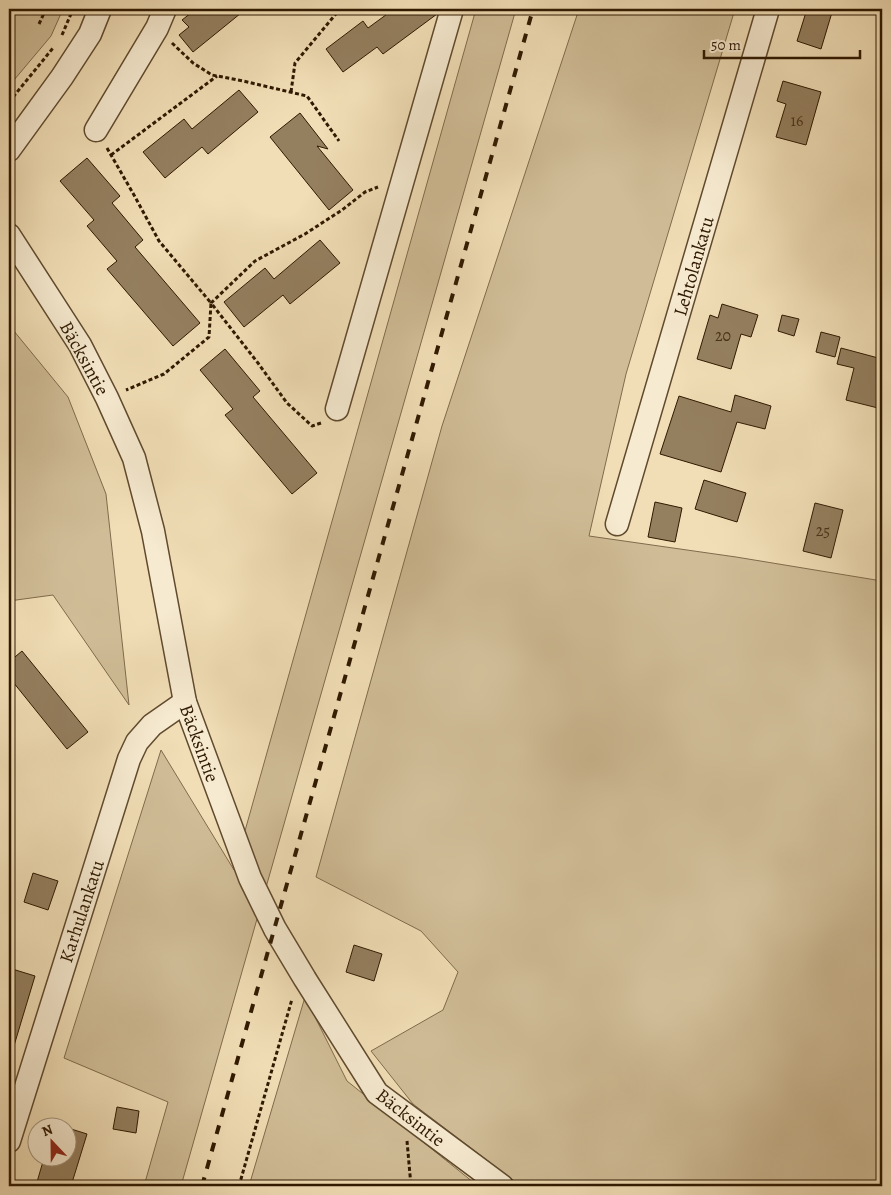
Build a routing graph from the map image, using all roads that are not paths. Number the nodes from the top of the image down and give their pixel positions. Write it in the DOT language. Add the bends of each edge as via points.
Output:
graph roads {
  1 [pos="100,9"];
  2 [pos="452,9"];
  3 [pos="768,9"];
  4 [pos="161,18"];
  5 [pos="96,130"];
  6 [pos="9,150"];
  7 [pos="9,235"];
  8 [pos="337,409"];
  9 [pos="617,524"];
  10 [pos="185,702"];
  11 [pos="9,1141"];
  12 [pos="502,1186"];
  1 -- 6 [label="street" via="90,34"];
  2 -- 8 [label="street"];
  3 -- 9 [label="street, Lehtolankatu"];
  4 -- 5 [label="street"];
  7 -- 10 [label="street, Bäcksintie" via="80,345 134,458 153,531"];
  10 -- 11 [label="street, Karhulankatu" via="152,725 138,742 130,759"];
  10 -- 12 [label="street, Bäcksintie" via="250,878 275,930 377,1093"];
}
